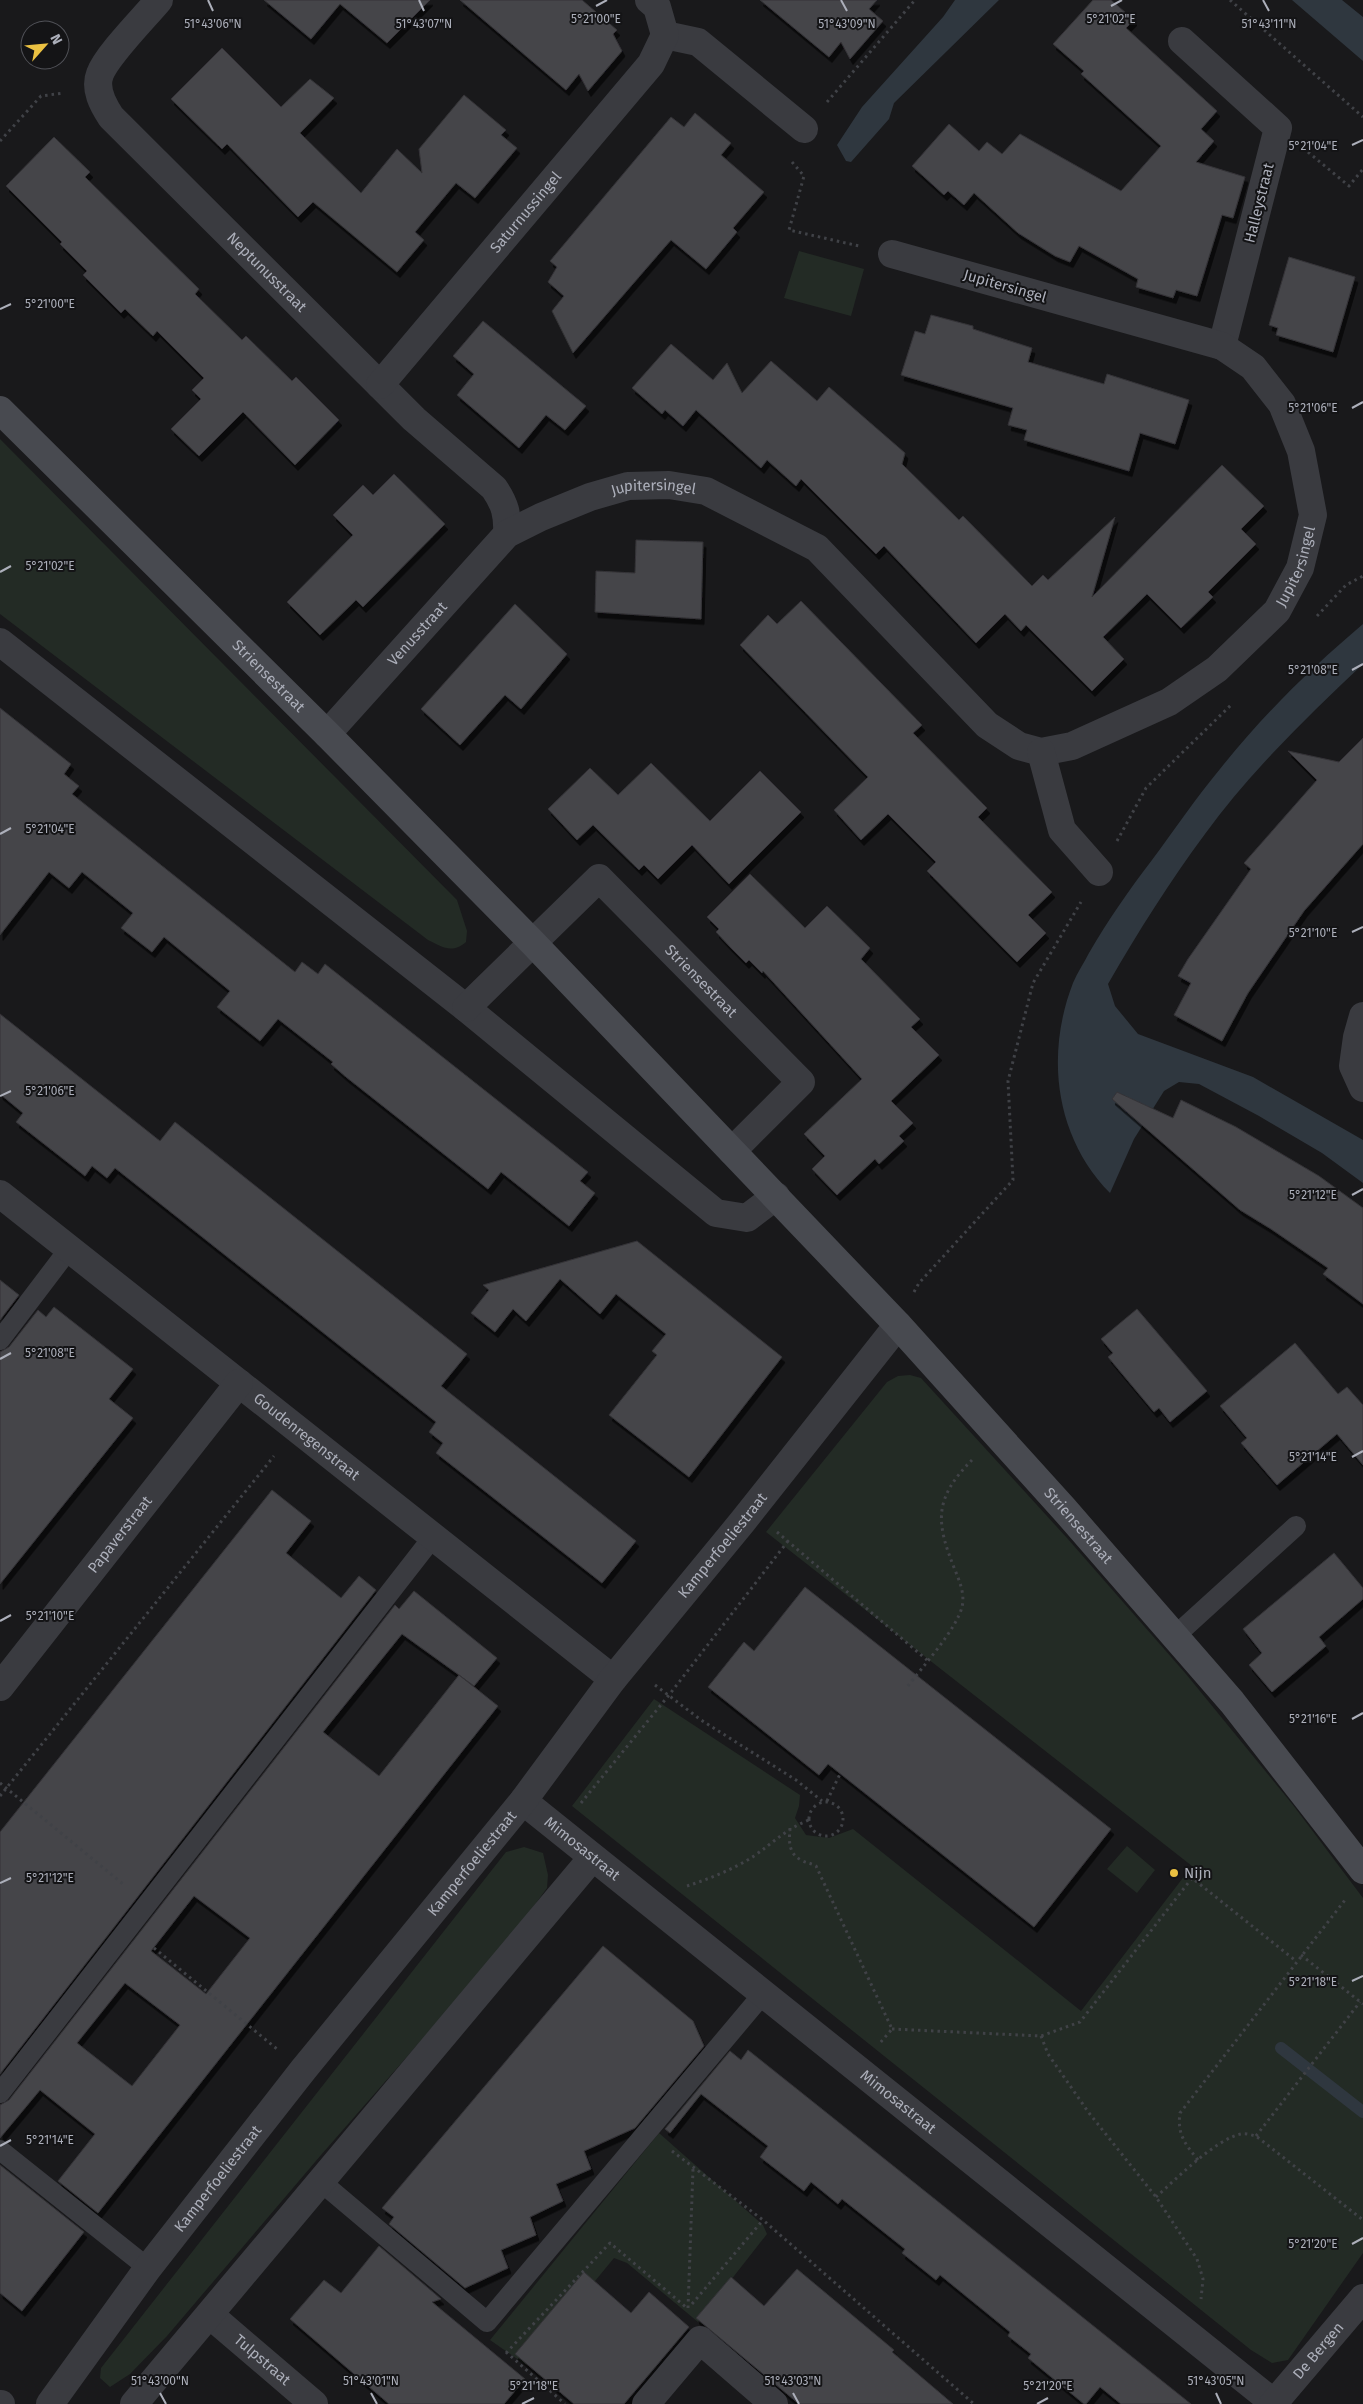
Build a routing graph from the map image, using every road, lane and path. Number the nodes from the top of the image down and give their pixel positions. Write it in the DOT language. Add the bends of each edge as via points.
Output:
graph roads {
  1 [pos="159,0"];
  2 [pos="649,0"];
  3 [pos="1230,0"];
  4 [pos="665,35"];
  5 [pos="1182,41"];
  6 [pos="99,89"];
  7 [pos="1363,116"];
  8 [pos="1278,128"];
  9 [pos="804,129"];
  10 [pos="0,141"];
  11 [pos="1363,169"];
  12 [pos="892,254"];
  13 [pos="1222,346"];
  14 [pos="380,385"];
  15 [pos="0,410"];
  16 [pos="507,534"];
  17 [pos="1363,576"];
  18 [pos="1312,621"];
  19 [pos="0,642"];
  20 [pos="1237,700"];
  21 [pos="327,734"];
  22 [pos="1041,752"];
  23 [pos="1099,872"];
  24 [pos="533,944"];
  25 [pos="466,1008"];
  26 [pos="1363,1016"];
  27 [pos="1363,1088"];
  28 [pos="732,1151"];
  29 [pos="0,1194"];
  30 [pos="776,1196"];
  31 [pos="69,1249"];
  32 [pos="898,1325"];
  33 [pos="0,1340"];
  34 [pos="238,1383"];
  35 [pos="296,1428"];
  36 [pos="997,1434"];
  37 [pos="751,1510"];
  38 [pos="1296,1526"];
  39 [pos="434,1537"];
  40 [pos="788,1541"];
  41 [pos="1174,1636"];
  42 [pos="927,1660"];
  43 [pos="619,1672"];
  44 [pos="908,1686"];
  45 [pos="0,1687"];
  46 [pos="669,1695"];
  47 [pos="840,1774"];
  48 [pos="0,1783"];
  49 [pos="6,1788"];
  50 [pos="0,1796"];
  51 [pos="523,1801"];
  52 [pos="822,1801"];
  53 [pos="827,1801"];
  54 [pos="809,1820"];
  55 [pos="790,1828"];
  56 [pos="559,1831"];
  57 [pos="592,1858"];
  58 [pos="1363,1870"];
  59 [pos="1350,1896"];
  60 [pos="648,1900"];
  61 [pos="148,1905"];
  62 [pos="130,1929"];
  63 [pos="1301,1955"];
  64 [pos="1296,1961"];
  65 [pos="763,1994"];
  66 [pos="1362,2003"];
  67 [pos="892,2029"];
  68 [pos="1041,2036"];
  69 [pos="858,2068"];
  70 [pos="303,2070"];
  71 [pos="0,2093"];
  72 [pos="648,2131"];
  73 [pos="1256,2136"];
  74 [pos="0,2150"];
  75 [pos="1198,2160"];
  76 [pos="693,2168"];
  77 [pos="320,2181"];
  78 [pos="1156,2197"];
  79 [pos="763,2220"];
  80 [pos="1363,2220"];
  81 [pos="148,2268"];
  82 [pos="1363,2298"];
  83 [pos="688,2309"];
  84 [pos="210,2315"];
  85 [pos="487,2322"];
  86 [pos="1185,2330"];
  87 [pos="700,2340"];
  88 [pos="506,2353"];
  89 [pos="1274,2403"];
  90 [pos="50,2404"];
  91 [pos="134,2404"];
  92 [pos="314,2404"];
  93 [pos="566,2404"];
  94 [pos="646,2404"];
  95 [pos="774,2404"];
  96 [pos="974,2404"];
  1 -- 6 [label="street" via="110,58 100,74"];
  2 -- 4 [label="street" via="657,7"];
  3 -- 7 [label="path"];
  4 -- 9 [label="street" via="698,42"];
  4 -- 14 [label="street, Saturnussingel" via="652,64"];
  5 -- 8 [label="street"];
  6 -- 10 [label="path" via="41,96"];
  6 -- 14 [label="street, Neptunusstraat" via="102,103 111,117"];
  8 -- 11 [label="path" via="1349,186"];
  8 -- 13 [label="street, Halleystraat"];
  12 -- 13 [label="street, Jupitersingel"];
  13 -- 22 [label="street, Jupitersingel" via="1254,367 1282,404 1301,451 1313,515 1300,568 1276,611 1217,669 1169,702 1072,746"];
  14 -- 16 [label="street, Neptunusstraat" via="494,488 508,517"];
  15 -- 21 [label="street, Striensestraat"];
  16 -- 21 [label="street, Venusstraat"];
  16 -- 22 [label="street, Jupitersingel" via="549,513 628,486 669,485 706,491 817,548 987,725 1019,746"];
  17 -- 18 [label="path" via="1346,585"];
  19 -- 25 [label="street"];
  20 -- 23 [label="path" via="1146,788"];
  21 -- 24 [label="street, Striensestraat"];
  22 -- 23 [label="street" via="1062,830"];
  23 -- 32 [label="path" via="1033,983 1008,1081 1013,1180 919,1283"];
  24 -- 25 [label="street, Striensestraat"];
  24 -- 28 [label="street, Striensestraat"];
  24 -- 28 [label="street, Striensestraat" via="598,878 801,1082"];
  25 -- 30 [label="street" via="716,1213 747,1218"];
  26 -- 27 [label="street" via="1353,1066"];
  28 -- 30 [label="street, Striensestraat"];
  29 -- 31 [label="street, Goudenregenstraat"];
  30 -- 32 [label="street, Striensestraat"];
  31 -- 33 [label="lane"];
  31 -- 34 [label="street, Goudenregenstraat"];
  32 -- 36 [label="street, Striensestraat"];
  32 -- 37 [label="street, Kamperfoeliestraat"];
  34 -- 35 [label="street, Goudenregenstraat"];
  34 -- 45 [label="street, Papaverstraat"];
  35 -- 39 [label="street, Goudenregenstraat"];
  35 -- 49 [label="path"];
  36 -- 41 [label="street, Striensestraat"];
  36 -- 42 [label="path" via="955,1480 940,1514 942,1535 961,1587 962,1608 953,1627"];
  37 -- 40 [label="path"];
  37 -- 43 [label="street, Kamperfoeliestraat"];
  38 -- 41 [label="lane"];
  39 -- 43 [label="street, Goudenregenstraat"];
  39 -- 61 [label="lane"];
  40 -- 42 [label="path"];
  40 -- 46 [label="path"];
  41 -- 58 [label="street, Striensestraat" via="1232,1702"];
  42 -- 44 [label="path"];
  43 -- 46 [label="path"];
  43 -- 51 [label="street, Kamperfoeliestraat"];
  46 -- 52 [label="path"];
  46 -- 56 [label="path"];
  47 -- 53 [label="path"];
  48 -- 49 [label="path"];
  49 -- 50 [label="path"];
  49 -- 61 [label="path"];
  51 -- 56 [label="street, Mimosastraat"];
  51 -- 70 [label="street, Kamperfoeliestraat"];
  52 -- 53 [label="path"];
  52 -- 54 [label="path" via="812,1810"];
  53 -- 54 [label="path" via="836,1804 843,1812 844,1822 839,1831 831,1836 821,1836"];
  54 -- 55 [label="path"];
  55 -- 60 [label="path" via="753,1856 707,1880"];
  55 -- 67 [label="path" via="789,1845 801,1860 816,1866"];
  56 -- 57 [label="street, Mimosastraat"];
  57 -- 60 [label="street, Mimosastraat"];
  57 -- 77 [label="street"];
  59 -- 63 [label="path"];
  60 -- 65 [label="street, Mimosastraat"];
  61 -- 62 [label="lane"];
  62 -- 70 [label="path"];
  62 -- 71 [label="lane"];
  63 -- 64 [label="path"];
  63 -- 66 [label="path"];
  64 -- 68 [label="path" via="1192,1878 1080,2022"];
  64 -- 75 [label="path" via="1180,2113 1178,2126 1182,2140"];
  65 -- 69 [label="street, Mimosastraat"];
  65 -- 72 [label="lane"];
  66 -- 73 [label="path"];
  67 -- 68 [label="path"];
  67 -- 69 [label="path"];
  68 -- 78 [label="path" via="1048,2054 1089,2113"];
  69 -- 86 [label="street, Mimosastraat"];
  70 -- 81 [label="street, Kamperfoeliestraat"];
  72 -- 76 [label="path"];
  72 -- 85 [label="lane"];
  73 -- 75 [label="path" via="1243,2134 1230,2138"];
  73 -- 80 [label="path"];
  74 -- 81 [label="lane"];
  75 -- 78 [label="path"];
  76 -- 79 [label="path"];
  76 -- 83 [label="path"];
  77 -- 84 [label="street"];
  77 -- 85 [label="lane"];
  78 -- 86 [label="path" via="1197,2259 1203,2279 1203,2296"];
  79 -- 83 [label="path"];
  79 -- 96 [label="path"];
  81 -- 90 [label="street, Kamperfoeliestraat"];
  82 -- 89 [label="street, De Bergen"];
  83 -- 87 [label="path"];
  83 -- 88 [label="path" via="610,2243"];
  84 -- 91 [label="street"];
  84 -- 92 [label="street, Tulpstraat"];
  85 -- 88 [label="path"];
  86 -- 89 [label="street, Mimosastraat"];
  87 -- 94 [label="street"];
  87 -- 95 [label="street"];
  88 -- 93 [label="path"];
}
